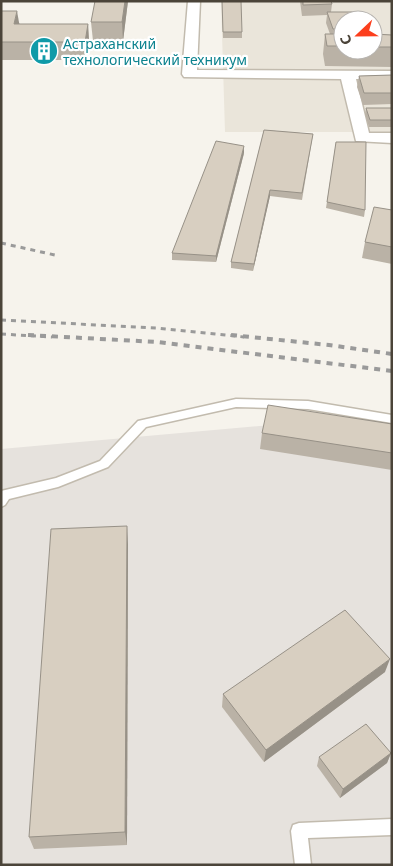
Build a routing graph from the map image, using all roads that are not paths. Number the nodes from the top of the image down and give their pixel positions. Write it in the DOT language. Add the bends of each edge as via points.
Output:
graph roads {
  1 [pos="194,1"];
  2 [pos="392,75"];
  3 [pos="348,76"];
  4 [pos="392,138"];
  5 [pos="392,419"];
  6 [pos="1,502"];
  7 [pos="392,827"];
  8 [pos="303,865"];
  1 -- 3 [label="street" via="189,74"];
  2 -- 3 [label="street"];
  3 -- 4 [label="street" via="362,138"];
  5 -- 6 [label="lane" via="308,405 236,403 142,424 104,464 58,482 5,495"];
  7 -- 8 [label="lane" via="299,830"];
}
